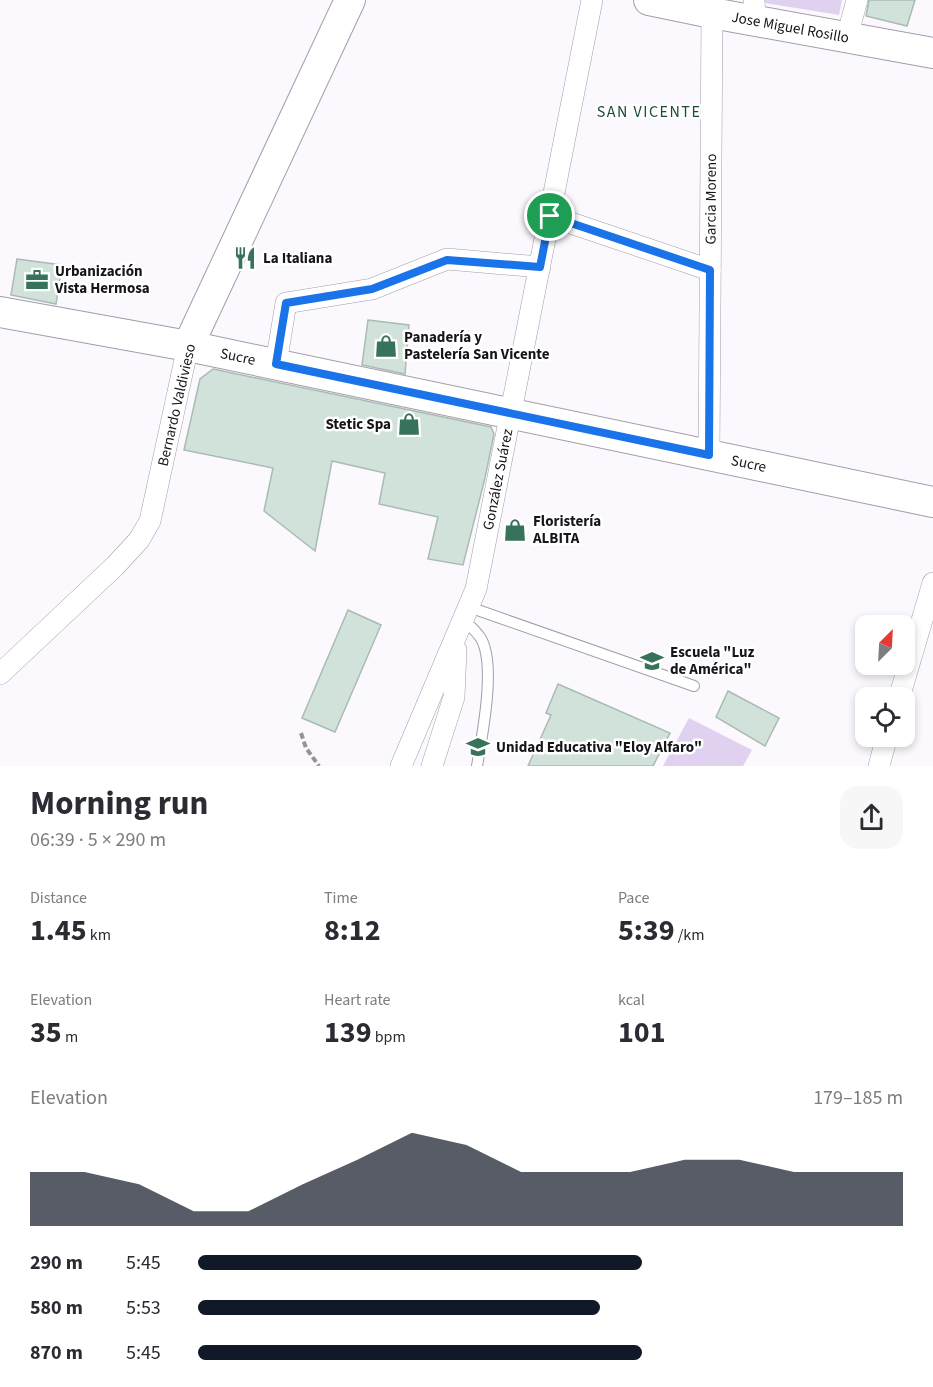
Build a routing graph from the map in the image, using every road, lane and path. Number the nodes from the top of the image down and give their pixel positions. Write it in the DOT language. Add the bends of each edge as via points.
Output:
graph roads {
  1 [pos="350,0"];
  2 [pos="592,0"];
  3 [pos="650,0"];
  4 [pos="857,0"];
  5 [pos="754,11"];
  6 [pos="712,14"];
  7 [pos="847,37"];
  8 [pos="933,53"];
  9 [pos="550,216"];
  10 [pos="540,267"];
  11 [pos="710,270"];
  12 [pos="0,312"];
  13 [pos="188,346"];
  14 [pos="276,364"];
  15 [pos="512,414"];
  16 [pos="709,455"];
  17 [pos="933,502"];
  18 [pos="933,583"];
  19 [pos="466,613"];
  20 [pos="0,674"];
  21 [pos="694,686"];
  22 [pos="902,687"];
  23 [pos="301,733"];
  24 [pos="885,747"];
  25 [pos="319,766"];
  26 [pos="401,766"];
  27 [pos="432,766"];
  28 [pos="477,766"];
  29 [pos="879,766"];
  1 -- 13 [label="main road, Bernardo Valdivieso"];
  2 -- 9 [label="street, González Suárez"];
  3 -- 6 [label="main road, Jose Miguel Rosillo"];
  4 -- 7 [label="street"];
  5 -- 6 [label="main road, Jose Miguel Rosillo"];
  5 -- 7 [label="main road, Jose Miguel Rosillo"];
  6 -- 11 [label="street, Garcia Moreno"];
  7 -- 8 [label="main road, Jose Miguel Rosillo"];
  9 -- 10 [label="street, González Suárez"];
  9 -- 11 [label="street"];
  10 -- 14 [label="street" via="447,260 372,289 286,303"];
  10 -- 15 [label="street, González Suárez"];
  11 -- 16 [label="street, Garcia Moreno"];
  12 -- 13 [label="main road, Sucre"];
  13 -- 14 [label="main road, Sucre"];
  13 -- 20 [label="street, Bernardo Valdivieso" via="150,521 116,566"];
  14 -- 15 [label="main road, Sucre"];
  15 -- 16 [label="main road, Sucre"];
  15 -- 19 [label="street, González Suárez"];
  16 -- 17 [label="main road, Sucre"];
  18 -- 22 [label="street"];
  19 -- 21 [label="lane"];
  19 -- 26 [label="street, González Suárez"];
  19 -- 27 [label="street, González Suárez" via="454,697"];
  19 -- 28 [label="lane" via="481,638 488,664"];
  23 -- 25 [label="path"];
  24 -- 29 [label="street"];
}
